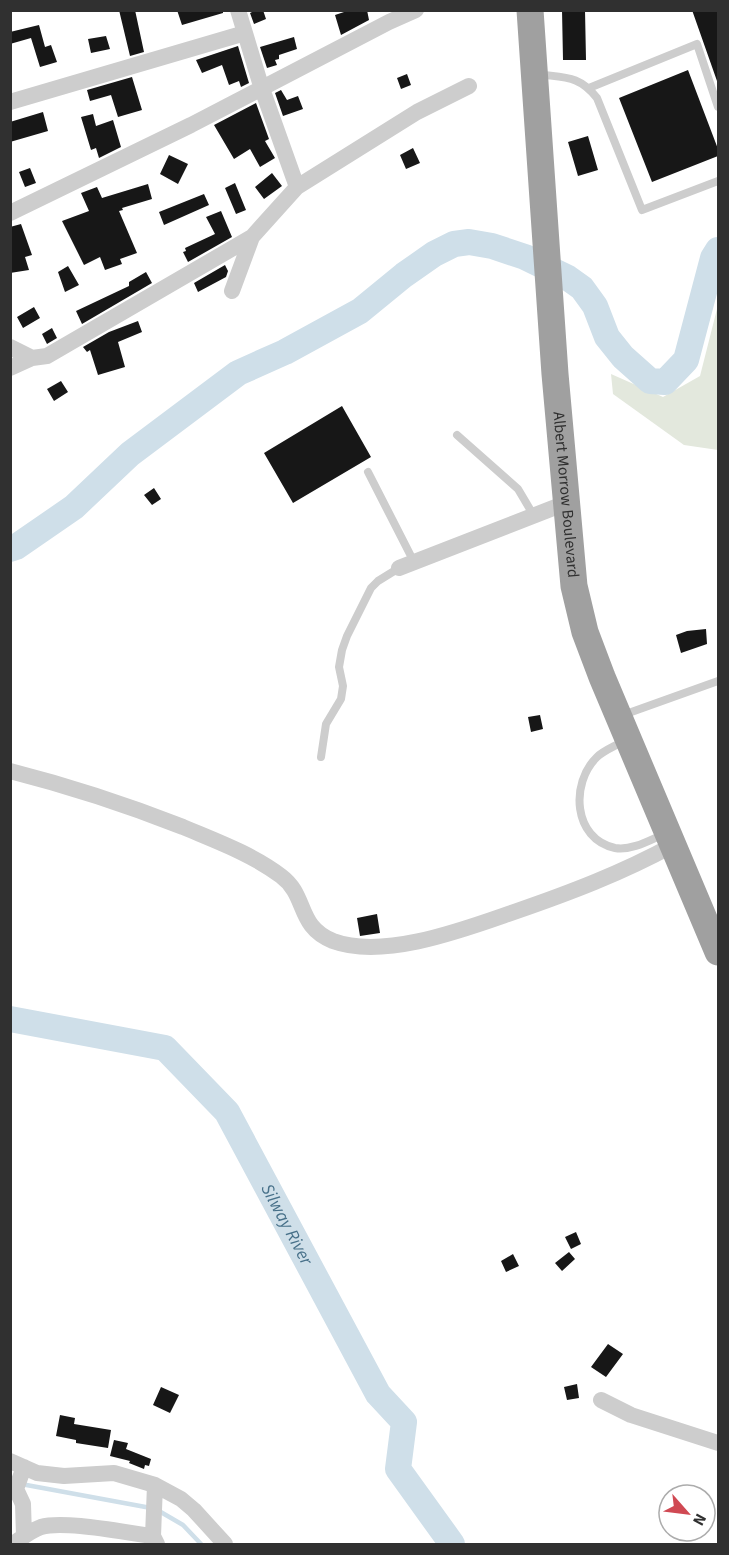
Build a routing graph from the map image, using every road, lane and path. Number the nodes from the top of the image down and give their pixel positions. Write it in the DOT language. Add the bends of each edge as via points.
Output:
graph roads {
  1 [pos="238,10"];
  2 [pos="416,10"];
  3 [pos="530,10"];
  4 [pos="245,33"];
  5 [pos="534,73"];
  6 [pos="261,86"];
  7 [pos="469,86"];
  8 [pos="588,88"];
  9 [pos="10,102"];
  10 [pos="718,107"];
  11 [pos="718,181"];
  12 [pos="297,187"];
  13 [pos="10,213"];
  14 [pos="252,237"];
  15 [pos="232,291"];
  16 [pos="10,346"];
  17 [pos="32,358"];
  18 [pos="10,368"];
  19 [pos="457,435"];
  20 [pos="368,472"];
  21 [pos="566,503"];
  22 [pos="534,516"];
  23 [pos="407,565"];
  24 [pos="718,681"];
  25 [pos="623,728"];
  26 [pos="321,757"];
  27 [pos="10,771"];
  28 [pos="671,839"];
  29 [pos="718,952"];
  30 [pos="601,1400"];
  31 [pos="718,1443"];
  32 [pos="17,1474"];
  33 [pos="154,1500"];
  34 [pos="19,1540"];
  35 [pos="155,1540"];
  36 [pos="225,1545"];
  1 -- 4 [label="street"];
  2 -- 6 [label="street"];
  3 -- 5 [label="highway, Albert Morrow Boulevard"];
  4 -- 6 [label="street"];
  4 -- 9 [label="street"];
  5 -- 8 [label="lane" via="576,80"];
  5 -- 21 [label="highway, Albert Morrow Boulevard"];
  6 -- 12 [label="street"];
  6 -- 13 [label="street"];
  7 -- 12 [label="street" via="417,112"];
  8 -- 10 [label="lane" via="696,44"];
  8 -- 11 [label="lane" via="597,98 642,210"];
  12 -- 14 [label="street"];
  14 -- 15 [label="street"];
  14 -- 17 [label="street" via="47,356"];
  16 -- 17 [label="street"];
  17 -- 18 [label="street"];
  19 -- 22 [label="lane" via="518,489"];
  20 -- 23 [label="lane"];
  21 -- 22 [label="street"];
  21 -- 25 [label="highway, Albert Morrow Boulevard" via="574,586 585,632"];
  22 -- 23 [label="street"];
  23 -- 26 [label="lane" via="371,588 347,636 339,668 341,699 326,724"];
  24 -- 25 [label="lane"];
  25 -- 28 [label="highway, Albert Morrow Boulevard"];
  25 -- 28 [label="lane" via="582,779 578,799 585,826 598,840 616,848"];
  27 -- 28 [label="street" via="139,810 220,842 282,876 293,887 308,923 317,933 355,945 419,942 463,930 628,869"];
  28 -- 29 [label="highway, Albert Morrow Boulevard"];
  30 -- 31 [label="street"];
  32 -- 33 [label="street" via="114,1473"];
  32 -- 34 [label="street" via="23,1504"];
  33 -- 35 [label="street"];
  33 -- 36 [label="street" via="181,1499"];
  34 -- 35 [label="street" via="43,1527 58,1526"];
}
